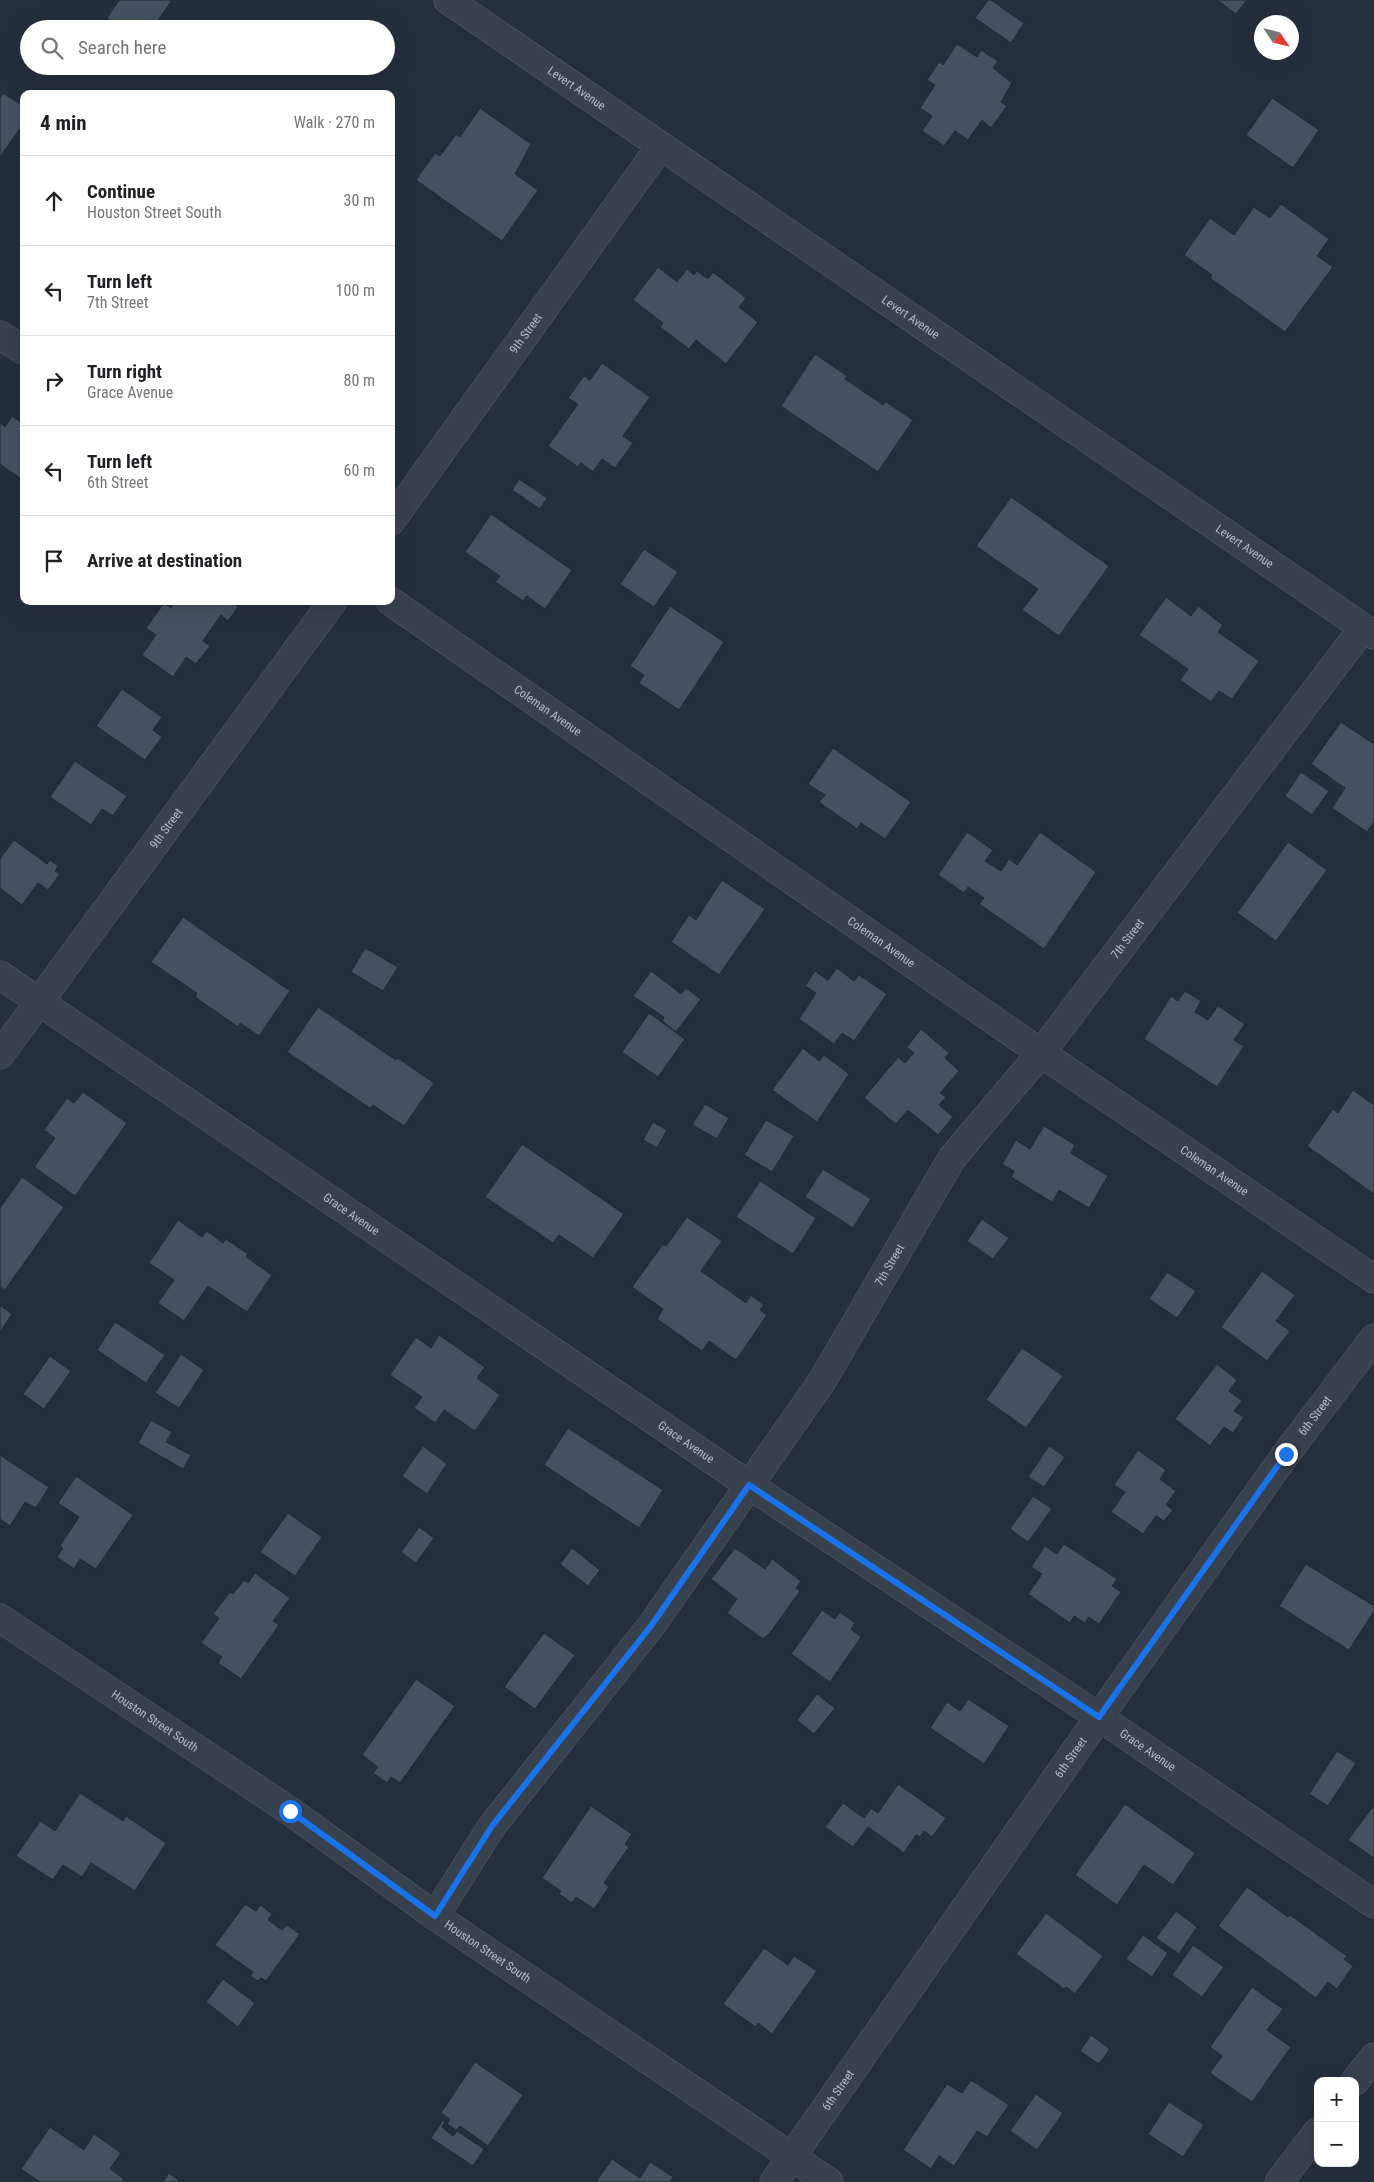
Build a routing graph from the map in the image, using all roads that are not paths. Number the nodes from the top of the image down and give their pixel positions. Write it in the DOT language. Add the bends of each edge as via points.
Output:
graph roads {
  1 [pos="448,0"];
  2 [pos="660,147"];
  3 [pos="0,335"];
  4 [pos="20,348"];
  5 [pos="395,515"];
  6 [pos="395,604"];
  7 [pos="330,605"];
  8 [pos="1369,632"];
  9 [pos="0,975"];
  10 [pos="38,1001"];
  11 [pos="1041,1053"];
  12 [pos="0,1054"];
  13 [pos="1374,1279"];
  14 [pos="1374,1338"];
  15 [pos="749,1485"];
  16 [pos="0,1618"];
  17 [pos="1099,1717"];
  18 [pos="1374,1904"];
  19 [pos="435,1916"];
  20 [pos="1374,2057"];
  21 [pos="1358,2077"];
  22 [pos="1314,2136"];
  23 [pos="793,2158"];
  24 [pos="774,2182"];
  25 [pos="829,2182"];
  26 [pos="1279,2182"];
  1 -- 2 [label="street, Levert Avenue"];
  2 -- 5 [label="street, 9th Street"];
  2 -- 8 [label="street, Levert Avenue"];
  3 -- 4 [label="street"];
  6 -- 11 [label="street, Coleman Avenue"];
  7 -- 10 [label="street, 9th Street"];
  8 -- 11 [label="street, 7th Street"];
  9 -- 10 [label="street, Grace Avenue"];
  10 -- 12 [label="street, 9th Street"];
  10 -- 15 [label="street, Grace Avenue"];
  11 -- 13 [label="street, Coleman Avenue"];
  11 -- 15 [label="street, 7th Street" via="952,1158 822,1381"];
  14 -- 17 [label="street, 6th Street" via="1286,1454"];
  15 -- 17 [label="street, Grace Avenue"];
  15 -- 19 [label="street, 7th Street" via="651,1626 492,1826"];
  16 -- 19 [label="street, Houston Street South" via="290,1811"];
  17 -- 18 [label="street, Grace Avenue"];
  17 -- 23 [label="street, 6th Street"];
  19 -- 23 [label="street, Houston Street South"];
  20 -- 21 [label="street"];
  22 -- 26 [label="street"];
  23 -- 24 [label="street, 6th Street"];
  23 -- 25 [label="street, Houston Street South"];
}
